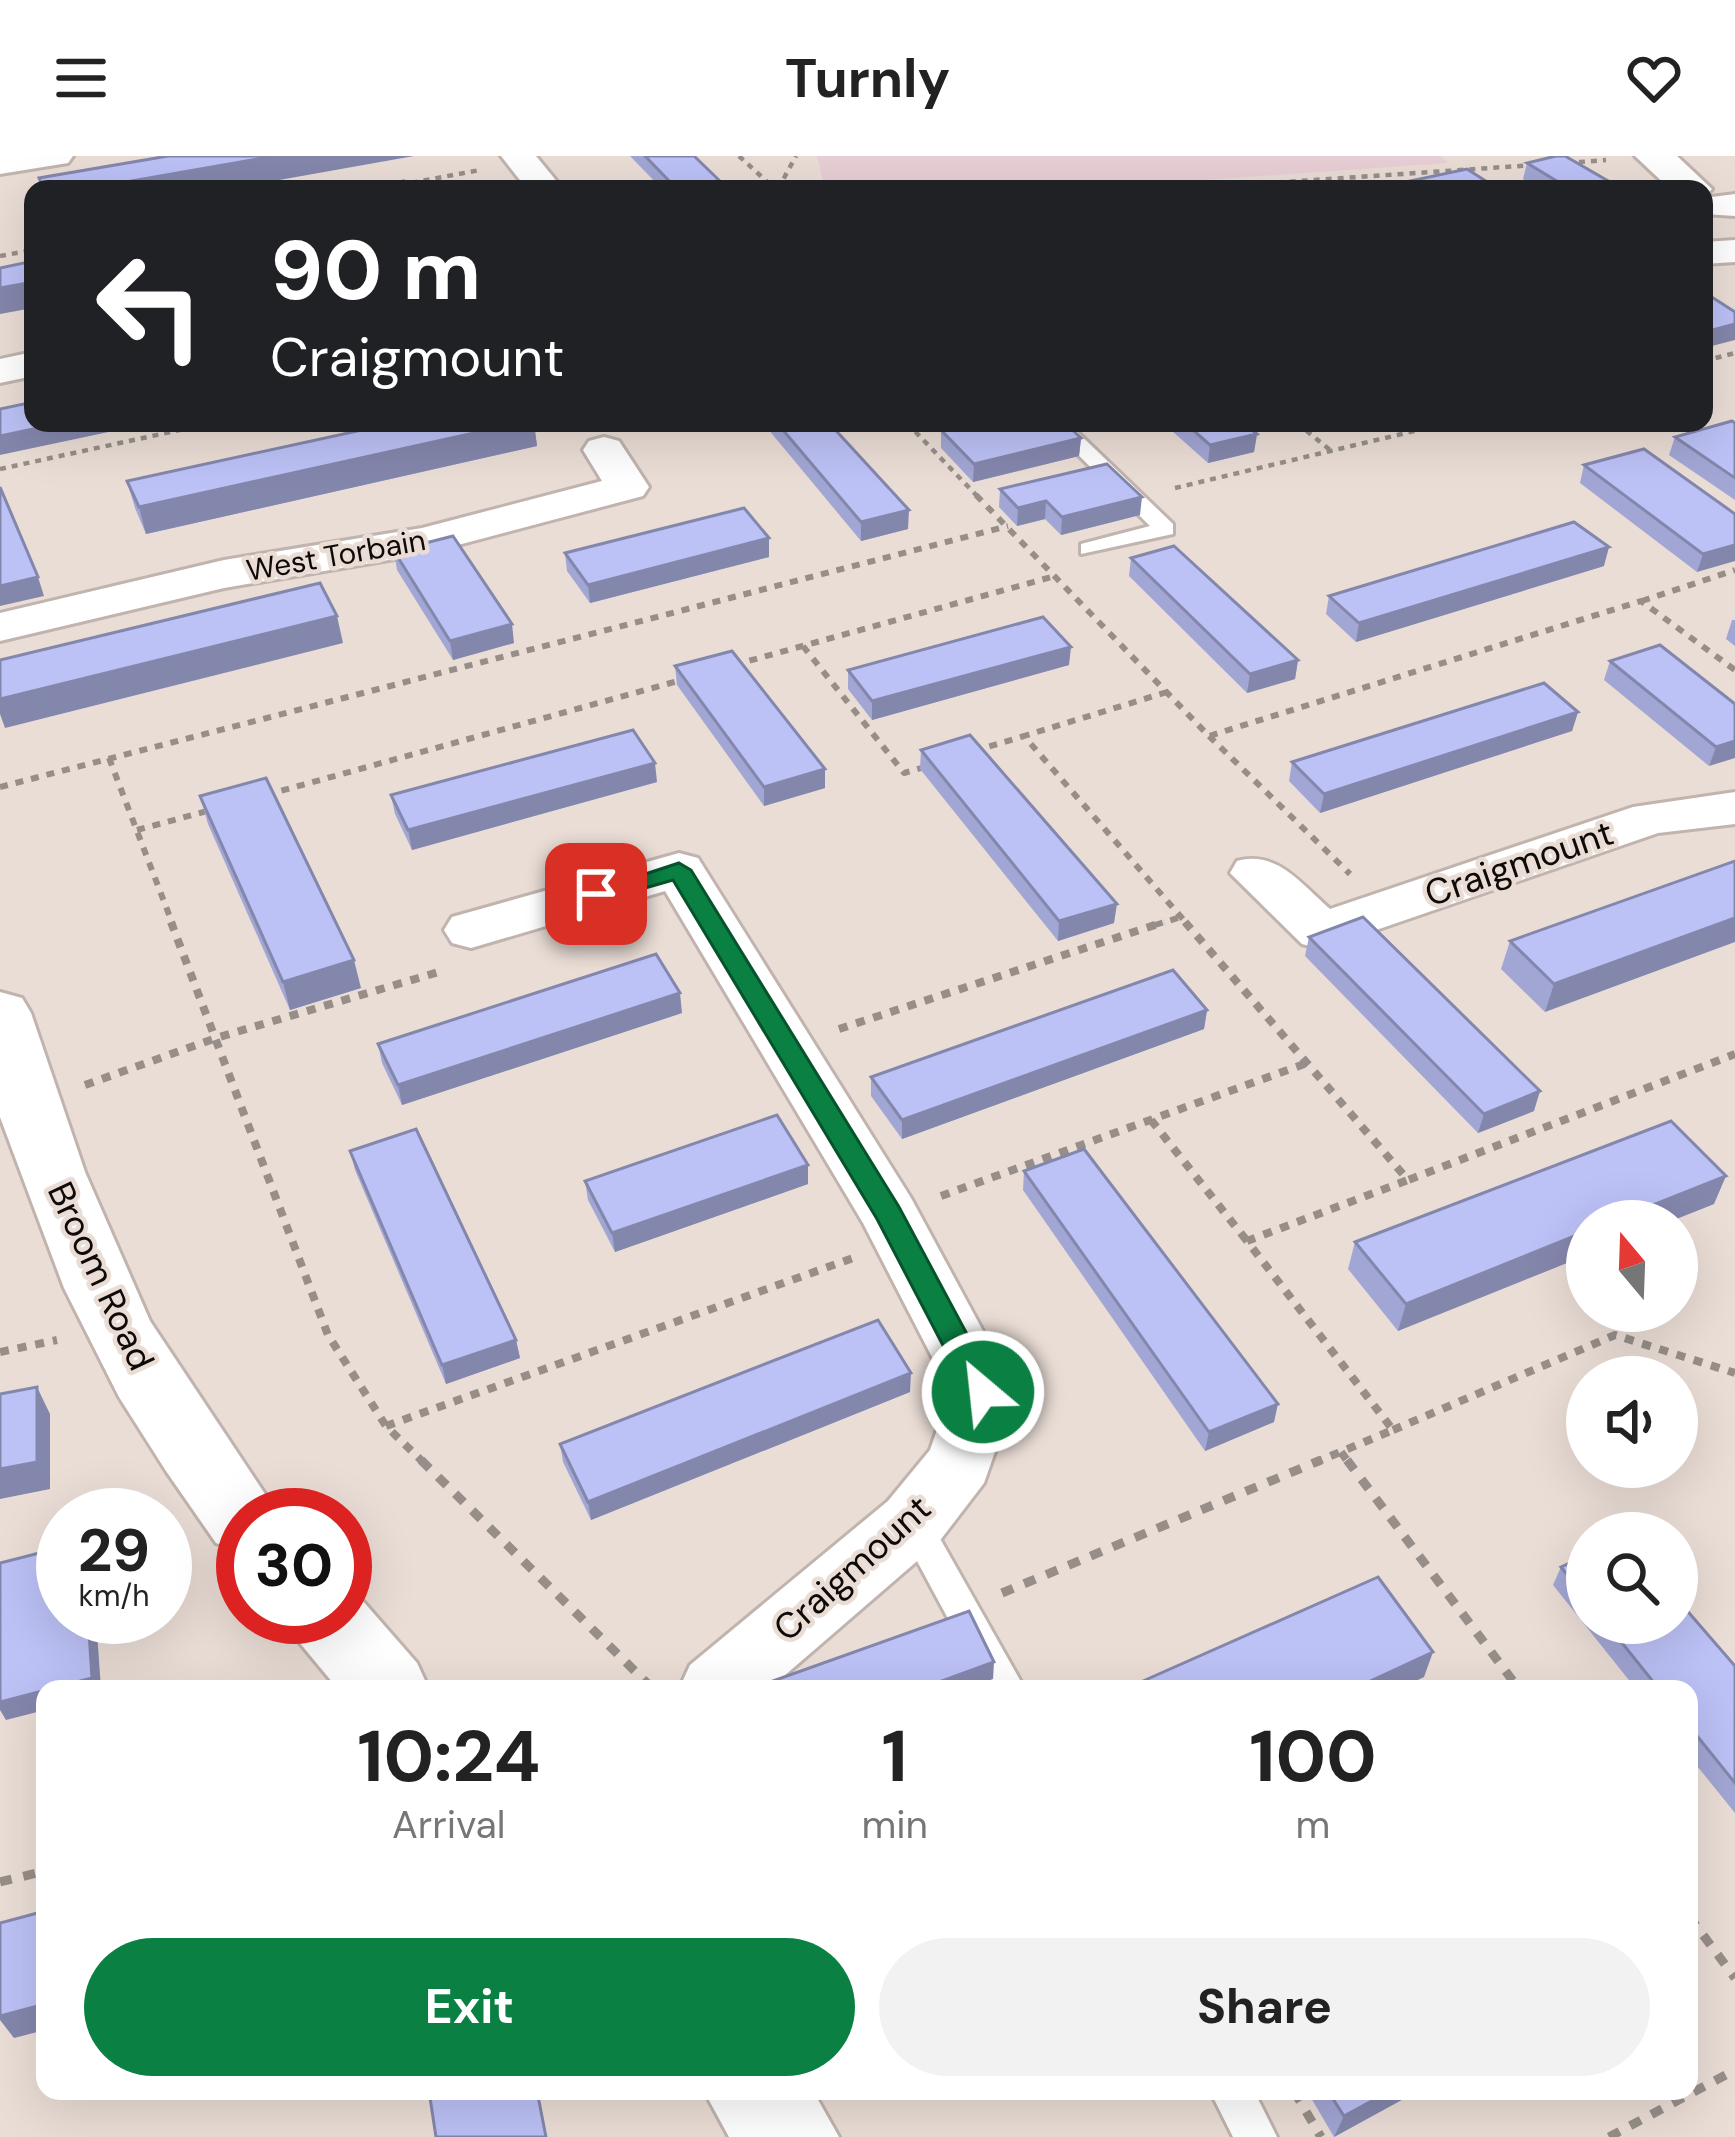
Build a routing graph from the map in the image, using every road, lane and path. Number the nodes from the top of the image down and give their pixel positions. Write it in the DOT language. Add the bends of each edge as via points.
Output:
graph roads {
  1 [pos="56,156"];
  2 [pos="739,156"];
  3 [pos="1654,156"];
  4 [pos="1563,163"];
  5 [pos="0,164"];
  6 [pos="1540,164"];
  7 [pos="528,169"];
  8 [pos="437,180"];
  9 [pos="767,180"];
  10 [pos="1309,180"];
  11 [pos="1685,180"];
  12 [pos="171,432"];
  13 [pos="916,432"];
  14 [pos="1065,432"];
  15 [pos="1308,432"];
  16 [pos="1410,432"];
  17 [pos="604,450"];
  18 [pos="1331,451"];
  19 [pos="0,470"];
  20 [pos="1133,499"];
  21 [pos="1008,526"];
  22 [pos="1089,549"];
  23 [pos="1735,570"];
  24 [pos="1056,576"];
  25 [pos="1641,601"];
  26 [pos="0,627"];
  27 [pos="803,646"];
  28 [pos="1735,670"];
  29 [pos="711,671"];
  30 [pos="688,678"];
  31 [pos="1024,736"];
  32 [pos="1209,736"];
  33 [pos="964,754"];
  34 [pos="110,758"];
  35 [pos="944,761"];
  36 [pos="0,787"];
  37 [pos="252,799"];
  38 [pos="229,805"];
  39 [pos="1735,808"];
  40 [pos="137,830"];
  41 [pos="1256,873"];
  42 [pos="1385,908"];
  43 [pos="1181,917"];
  44 [pos="472,930"];
  45 [pos="0,1013"];
  46 [pos="216,1038"];
  47 [pos="787,1046"];
  48 [pos="1307,1063"];
  49 [pos="14,1110"];
  50 [pos="1151,1120"];
  51 [pos="1408,1180"];
  52 [pos="895,1227"];
  53 [pos="1247,1241"];
  54 [pos="1735,1373"];
  55 [pos="386,1426"];
  56 [pos="1393,1430"];
  57 [pos="1340,1452"];
  58 [pos="220,1488"];
  59 [pos="913,1522"];
  60 [pos="962,1610"];
  61 [pos="350,1644"];
  62 [pos="380,1680"];
  63 [pos="644,1680"];
  64 [pos="727,1680"];
  65 [pos="1001,1680"];
  66 [pos="1512,1680"];
  67 [pos="36,1873"];
  68 [pos="0,1882"];
  69 [pos="1698,1928"];
  70 [pos="1735,1978"];
  71 [pos="1735,2070"];
  72 [pos="1698,2090"];
  73 [pos="758,2100"];
  74 [pos="1236,2100"];
  75 [pos="1299,2100"];
  76 [pos="1679,2100"];
  77 [pos="792,2137"];
  78 [pos="1256,2137"];
  79 [pos="1321,2137"];
  80 [pos="1609,2137"];
  1 -- 5 [label="street"];
  2 -- 9 [label="path"];
  3 -- 4 [label="path"];
  3 -- 11 [label="street"];
  6 -- 10 [label="path"];
  7 -- 8 [label="path"];
  12 -- 19 [label="path"];
  13 -- 21 [label="path"];
  14 -- 20 [label="lane"];
  15 -- 18 [label="path"];
  16 -- 18 [label="path"];
  17 -- 26 [label="street, West Torbain" via="628,487 424,541 224,574"];
  18 -- 20 [label="path"];
  20 -- 22 [label="lane" via="1165,529"];
  21 -- 24 [label="path"];
  21 -- 34 [label="path"];
  23 -- 25 [label="path"];
  24 -- 27 [label="path"];
  24 -- 32 [label="path"];
  25 -- 28 [label="path"];
  25 -- 32 [label="path"];
  27 -- 29 [label="path"];
  27 -- 35 [label="path" via="904,773"];
  30 -- 37 [label="path"];
  31 -- 33 [label="path"];
  32 -- 42 [label="path"];
  34 -- 36 [label="path"];
  34 -- 40 [label="path"];
  38 -- 40 [label="path"];
  39 -- 42 [label="street, Craigmount" via="1652,818"];
  40 -- 46 [label="path"];
  41 -- 42 [label="street, Craigmount" via="1321,931"];
  43 -- 47 [label="path"];
  44 -- 46 [label="path" via="460,966"];
  44 -- 47 [label="street, Craigmount" via="679,870"];
  45 -- 49 [label="street, Broom Road"];
  46 -- 49 [label="path"];
  46 -- 55 [label="path" via="328,1335"];
  47 -- 52 [label="street, Craigmount"];
  48 -- 50 [label="path"];
  49 -- 58 [label="street, Broom Road" via="118,1327"];
  50 -- 52 [label="path"];
  50 -- 53 [label="path"];
  51 -- 53 [label="path"];
  52 -- 55 [label="path"];
  52 -- 59 [label="street, Craigmount" via="983,1392 959,1463"];
  53 -- 56 [label="path"];
  54 -- 56 [label="path" via="1615,1335"];
  55 -- 63 [label="path"];
  56 -- 57 [label="path"];
  57 -- 60 [label="path"];
  57 -- 66 [label="path"];
  59 -- 60 [label="lane"];
  59 -- 64 [label="street, Craigmount"];
  60 -- 65 [label="lane"];
  61 -- 62 [label="street"];
  67 -- 68 [label="path"];
  69 -- 70 [label="path"];
  71 -- 72 [label="path"];
  73 -- 77 [label="street"];
  74 -- 78 [label="lane"];
  75 -- 79 [label="path"];
  76 -- 80 [label="path"];
}
